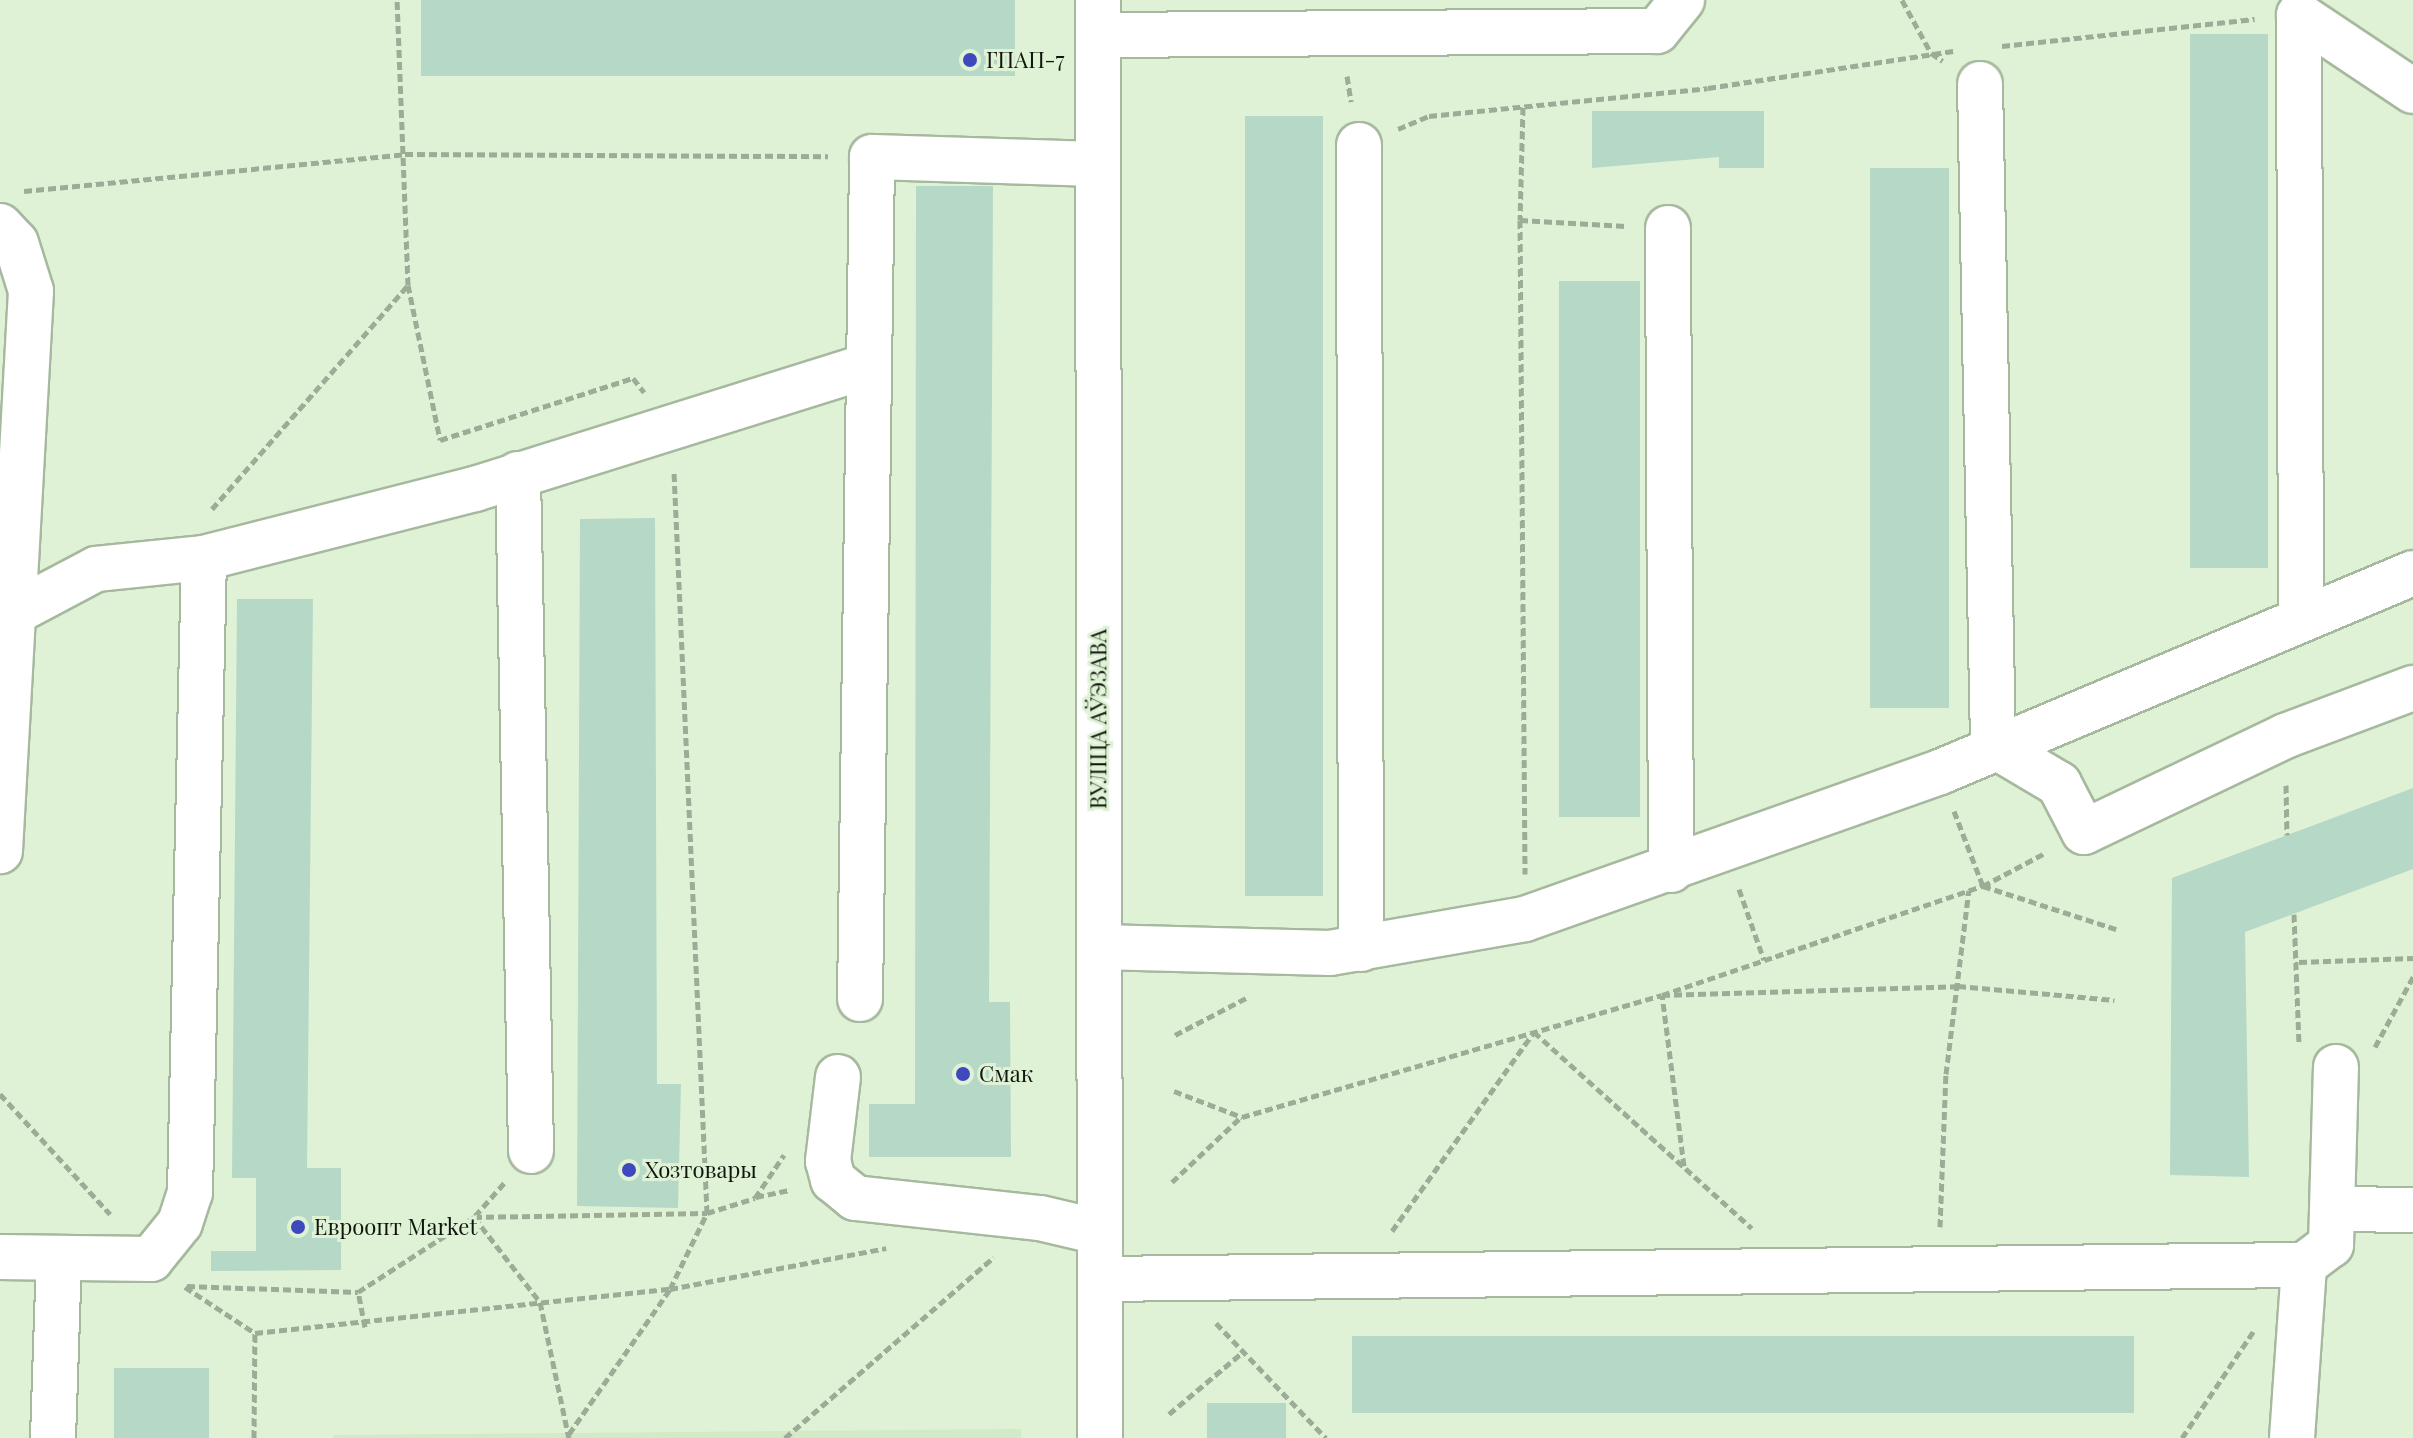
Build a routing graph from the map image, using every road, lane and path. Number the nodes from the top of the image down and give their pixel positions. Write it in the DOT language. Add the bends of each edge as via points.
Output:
graph roads {
  1 [pos="397,0"];
  2 [pos="1682,0"];
  3 [pos="1902,0"];
  4 [pos="2299,15"];
  5 [pos="1098,18"];
  6 [pos="1339,32"];
  7 [pos="1931,53"];
  8 [pos="1978,60"];
  9 [pos="2413,91"];
  10 [pos="1523,107"];
  11 [pos="1359,145"];
  12 [pos="405,154"];
  13 [pos="872,157"];
  14 [pos="1098,164"];
  15 [pos="7,210"];
  16 [pos="1520,220"];
  17 [pos="1668,228"];
  18 [pos="408,285"];
  19 [pos="868,366"];
  20 [pos="672,428"];
  21 [pos="518,474"];
  22 [pos="204,558"];
  23 [pos="2413,573"];
  24 [pos="11,614"];
  25 [pos="2301,616"];
  26 [pos="2413,688"];
  27 [pos="1993,745"];
  28 [pos="1940,772"];
  29 [pos="2084,832"];
  30 [pos="0,851"];
  31 [pos="1727,853"];
  32 [pos="1671,870"];
  33 [pos="1983,886"];
  34 [pos="1969,890"];
  35 [pos="1525,919"];
  36 [pos="2116,929"];
  37 [pos="1099,947"];
  38 [pos="1361,949"];
  39 [pos="2413,958"];
  40 [pos="1764,960"];
  41 [pos="2299,962"];
  42 [pos="1958,986"];
  43 [pos="1662,995"];
  44 [pos="860,999"];
  45 [pos="2114,1000"];
  46 [pos="1534,1032"];
  47 [pos="2336,1067"];
  48 [pos="838,1077"];
  49 [pos="1174,1091"];
  50 [pos="0,1094"];
  51 [pos="1242,1117"];
  52 [pos="788,1149"];
  53 [pos="531,1151"];
  54 [pos="1684,1167"];
  55 [pos="1172,1182"];
  56 [pos="2334,1209"];
  57 [pos="2413,1210"];
  58 [pos="707,1213"];
  59 [pos="474,1217"];
  60 [pos="1040,1218"];
  61 [pos="1099,1232"];
  62 [pos="901,1245"];
  63 [pos="0,1257"];
  64 [pos="59,1261"];
  65 [pos="2304,1265"];
  66 [pos="1938,1268"];
  67 [pos="1798,1269"];
  68 [pos="1363,1272"];
  69 [pos="162,1273"];
  70 [pos="1170,1274"];
  71 [pos="1101,1279"];
  72 [pos="187,1287"];
  73 [pos="670,1289"];
  74 [pos="358,1292"];
  75 [pos="540,1302"];
  76 [pos="2259,1323"];
  77 [pos="365,1327"];
  78 [pos="255,1333"];
  79 [pos="1244,1351"];
  80 [pos="1169,1414"];
  81 [pos="569,1436"];
  82 [pos="53,1438"];
  83 [pos="254,1438"];
  84 [pos="785,1438"];
  85 [pos="1100,1438"];
  86 [pos="1326,1438"];
  87 [pos="2182,1438"];
  88 [pos="2292,1438"];
  1 -- 12 [label="path"];
  2 -- 6 [label="street" via="1657,31"];
  3 -- 7 [label="path"];
  4 -- 8 [label="path"];
  4 -- 9 [label="street"];
  4 -- 25 [label="street"];
  5 -- 6 [label="street"];
  5 -- 14 [label="street, ВУЛІЦА АЎЭЗАВА"];
  6 -- 11 [label="path"];
  7 -- 8 [label="path"];
  7 -- 8 [label="path"];
  7 -- 10 [label="path" via="1708,88"];
  8 -- 27 [label="street"];
  10 -- 11 [label="path" via="1429,116"];
  10 -- 16 [label="path"];
  11 -- 38 [label="street"];
  12 -- 13 [label="path"];
  12 -- 15 [label="path"];
  12 -- 18 [label="path"];
  13 -- 14 [label="street"];
  13 -- 19 [label="street"];
  14 -- 37 [label="street, ВУЛІЦА АЎЭЗАВА"];
  15 -- 24 [label="street" via="31,291"];
  16 -- 17 [label="path"];
  16 -- 35 [label="path"];
  17 -- 32 [label="street"];
  18 -- 20 [label="path" via="440,440 633,378"];
  18 -- 22 [label="path" via="212,510"];
  19 -- 20 [label="street"];
  19 -- 44 [label="street"];
  20 -- 21 [label="street"];
  20 -- 58 [label="path"];
  21 -- 22 [label="street"];
  21 -- 53 [label="street"];
  22 -- 24 [label="street" via="96,569"];
  22 -- 69 [label="street" via="190,1193"];
  23 -- 25 [label="street"];
  24 -- 30 [label="street"];
  25 -- 27 [label="street"];
  26 -- 29 [label="street" via="2285,736"];
  27 -- 28 [label="street"];
  27 -- 29 [label="street" via="2059,784"];
  28 -- 31 [label="street"];
  28 -- 33 [label="path"];
  29 -- 33 [label="path"];
  31 -- 32 [label="street"];
  31 -- 40 [label="path"];
  32 -- 35 [label="street"];
  33 -- 34 [label="path"];
  33 -- 36 [label="path"];
  34 -- 40 [label="path"];
  34 -- 42 [label="path"];
  35 -- 38 [label="street"];
  37 -- 38 [label="street"];
  37 -- 61 [label="street, ВУЛІЦА АЎЭЗАВА"];
  39 -- 41 [label="path"];
  40 -- 43 [label="path"];
  42 -- 43 [label="path"];
  42 -- 45 [label="path"];
  42 -- 66 [label="path"];
  43 -- 46 [label="path"];
  43 -- 54 [label="path"];
  46 -- 51 [label="path"];
  46 -- 54 [label="path"];
  46 -- 68 [label="path"];
  47 -- 56 [label="street"];
  48 -- 60 [label="street" via="828,1161 840,1190 855,1198"];
  49 -- 51 [label="path"];
  50 -- 69 [label="path"];
  51 -- 55 [label="path"];
  52 -- 58 [label="path" via="755,1198"];
  54 -- 67 [label="path"];
  56 -- 57 [label="street"];
  56 -- 65 [label="street" via="2331,1245"];
  58 -- 59 [label="path"];
  58 -- 73 [label="path"];
  59 -- 74 [label="path"];
  59 -- 75 [label="path"];
  60 -- 61 [label="street"];
  60 -- 84 [label="path"];
  61 -- 71 [label="street, ВУЛІЦА АЎЭЗАВА"];
  62 -- 73 [label="path"];
  63 -- 64 [label="street"];
  64 -- 69 [label="street"];
  64 -- 82 [label="street"];
  65 -- 66 [label="street"];
  65 -- 88 [label="street"];
  66 -- 67 [label="street"];
  67 -- 68 [label="street"];
  68 -- 70 [label="street"];
  69 -- 72 [label="path"];
  69 -- 72 [label="path"];
  70 -- 71 [label="street"];
  70 -- 79 [label="path"];
  71 -- 85 [label="street, ВУЛІЦА АЎЭЗАВА"];
  72 -- 74 [label="path"];
  72 -- 78 [label="path"];
  73 -- 75 [label="path"];
  73 -- 81 [label="path"];
  74 -- 77 [label="path"];
  75 -- 77 [label="path"];
  75 -- 81 [label="path"];
  76 -- 87 [label="path"];
  77 -- 78 [label="path"];
  78 -- 83 [label="path"];
  79 -- 80 [label="path"];
  79 -- 86 [label="path"];
}
